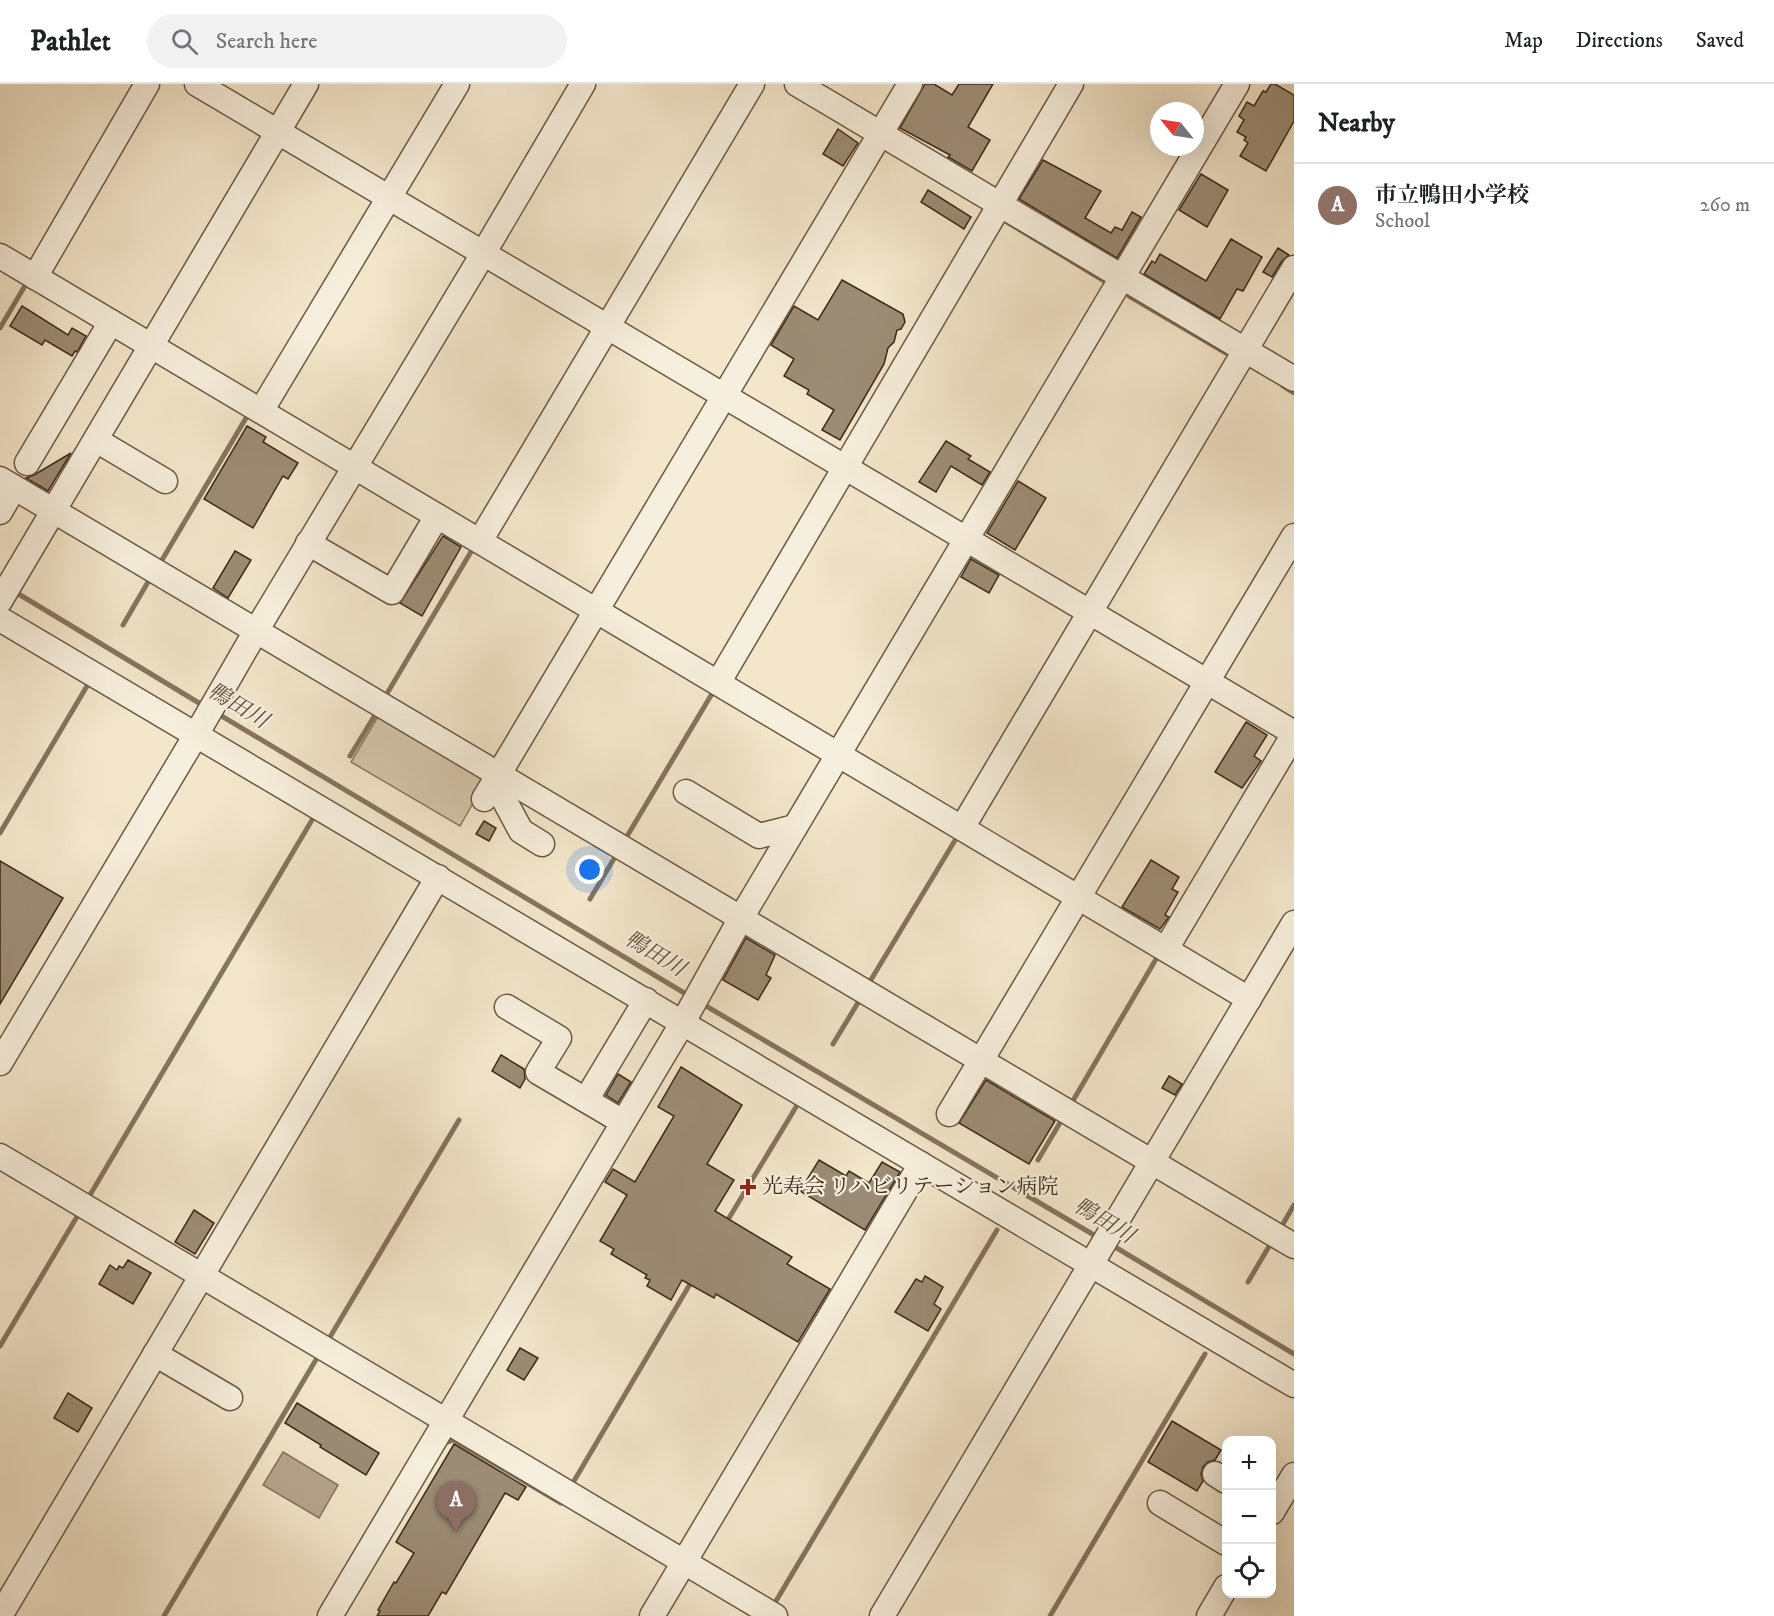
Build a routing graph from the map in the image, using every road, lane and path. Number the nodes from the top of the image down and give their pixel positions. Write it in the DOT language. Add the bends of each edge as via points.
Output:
graph roads {
  1 [pos="147,84"];
  2 [pos="196,84"];
  3 [pos="306,84"];
  4 [pos="458,84"];
  5 [pos="583,84"];
  6 [pos="752,84"];
  7 [pos="797,84"];
  8 [pos="910,84"];
  9 [pos="1071,84"];
  10 [pos="1237,84"];
  11 [pos="278,132"];
  12 [pos="880,133"];
  13 [pos="389,198"];
  14 [pos="1000,204"];
  15 [pos="483,254"];
  16 [pos="0,256"];
  17 [pos="1294,268"];
  18 [pos="35,277"];
  19 [pos="1122,277"];
  20 [pos="111,322"];
  21 [pos="607,327"];
  22 [pos="151,346"];
  23 [pos="1246,350"];
  24 [pos="1294,378"];
  25 [pos="723,396"];
  26 [pos="261,411"];
  27 [pos="96,440"];
  28 [pos="27,463"];
  29 [pos="354,466"];
  30 [pos="845,468"];
  31 [pos="165,481"];
  32 [pos="7,484"];
  33 [pos="53,511"];
  34 [pos="0,512"];
  35 [pos="437,516"];
  36 [pos="1294,536"];
  37 [pos="966,540"];
  38 [pos="480,541"];
  39 [pos="308,543"];
  40 [pos="0,601"];
  41 [pos="596,610"];
  42 [pos="1090,613"];
  43 [pos="0,619"];
  44 [pos="256,631"];
  45 [pos="1207,682"];
  46 [pos="718,683"];
  47 [pos="199,730"];
  48 [pos="1294,734"];
  49 [pos="838,754"];
  50 [pos="492,785"];
  51 [pos="686,792"];
  52 [pos="795,827"];
  53 [pos="962,828"];
  54 [pos="542,844"];
  55 [pos="438,877"];
  56 [pos="1078,897"];
  57 [pos="741,918"];
  58 [pos="1294,923"];
  59 [pos="1166,949"];
  60 [pos="1249,999"];
  61 [pos="646,1000"];
  62 [pos="507,1007"];
  63 [pos="685,1017"];
  64 [pos="981,1060"];
  65 [pos="0,1063"];
  66 [pos="586,1100"];
  67 [pos="949,1114"];
  68 [pos="623,1122"];
  69 [pos="0,1156"];
  70 [pos="1153,1161"];
  71 [pos="921,1164"];
  72 [pos="1294,1246"];
  73 [pos="1094,1260"];
  74 [pos="202,1274"];
  75 [pos="155,1354"];
  76 [pos="1294,1385"];
  77 [pos="230,1398"];
  78 [pos="445,1422"];
  79 [pos="1294,1475"];
  80 [pos="1160,1503"];
  81 [pos="1276,1503"];
  82 [pos="1222,1540"];
  83 [pos="684,1562"];
  84 [pos="1222,1595"];
  85 [pos="0,1616"];
  86 [pos="330,1616"];
  87 [pos="652,1616"];
  88 [pos="775,1616"];
  89 [pos="882,1616"];
  90 [pos="1209,1616"];
  1 -- 18 [label="street"];
  2 -- 11 [label="street"];
  3 -- 11 [label="street"];
  4 -- 13 [label="street"];
  5 -- 15 [label="street"];
  6 -- 21 [label="street"];
  7 -- 12 [label="street"];
  8 -- 12 [label="street"];
  9 -- 14 [label="street"];
  10 -- 19 [label="street"];
  11 -- 13 [label="street"];
  11 -- 22 [label="street"];
  12 -- 14 [label="street"];
  12 -- 25 [label="street"];
  13 -- 15 [label="street"];
  13 -- 26 [label="street"];
  14 -- 19 [label="street"];
  14 -- 30 [label="street"];
  15 -- 21 [label="street"];
  15 -- 29 [label="street"];
  16 -- 18 [label="street"];
  17 -- 23 [label="street"];
  18 -- 20 [label="street"];
  19 -- 23 [label="street"];
  19 -- 37 [label="street"];
  20 -- 22 [label="street"];
  20 -- 28 [label="street"];
  21 -- 25 [label="street"];
  21 -- 38 [label="street"];
  22 -- 26 [label="street"];
  22 -- 27 [label="street"];
  23 -- 24 [label="street"];
  23 -- 42 [label="street"];
  25 -- 30 [label="street"];
  25 -- 41 [label="street"];
  26 -- 29 [label="street"];
  27 -- 31 [label="street"];
  27 -- 33 [label="street"];
  29 -- 35 [label="street"];
  29 -- 39 [label="street"];
  30 -- 37 [label="street"];
  30 -- 46 [label="street"];
  32 -- 33 [label="street"];
  32 -- 34 [label="street"];
  33 -- 40 [label="street"];
  33 -- 44 [label="street"];
  35 -- 38 [label="street"];
  35 -- 39 [label="street" via="392,592"];
  36 -- 45 [label="street"];
  37 -- 42 [label="street"];
  37 -- 49 [label="street"];
  38 -- 41 [label="street"];
  39 -- 44 [label="street"];
  41 -- 46 [label="street"];
  41 -- 50 [label="street"];
  42 -- 45 [label="street"];
  42 -- 53 [label="street"];
  43 -- 47 [label="street"];
  44 -- 47 [label="street"];
  44 -- 50 [label="street"];
  45 -- 48 [label="street"];
  45 -- 56 [label="street"];
  46 -- 49 [label="street"];
  47 -- 55 [label="street"];
  47 -- 65 [label="street"];
  48 -- 59 [label="street"];
  49 -- 52 [label="street"];
  49 -- 53 [label="street"];
  50 -- 54 [label="street" via="521,831"];
  50 -- 57 [label="street"];
  51 -- 52 [label="street" via="759,836"];
  52 -- 57 [label="street"];
  53 -- 56 [label="street"];
  55 -- 61 [label="street"];
  55 -- 74 [label="street"];
  56 -- 59 [label="street"];
  56 -- 64 [label="street"];
  57 -- 63 [label="street"];
  57 -- 64 [label="street"];
  58 -- 60 [label="street"];
  59 -- 60 [label="street"];
  60 -- 70 [label="street"];
  61 -- 63 [label="street"];
  61 -- 66 [label="street"];
  62 -- 66 [label="street" via="559,1038 538,1072"];
  63 -- 68 [label="street"];
  63 -- 71 [label="street"];
  64 -- 67 [label="street"];
  64 -- 70 [label="street"];
  66 -- 68 [label="street"];
  68 -- 78 [label="street"];
  69 -- 74 [label="street"];
  70 -- 72 [label="street"];
  70 -- 73 [label="street"];
  71 -- 73 [label="street"];
  71 -- 83 [label="street"];
  73 -- 76 [label="street"];
  73 -- 89 [label="street"];
  74 -- 75 [label="street"];
  74 -- 78 [label="street"];
  75 -- 77 [label="street"];
  75 -- 85 [label="street"];
  78 -- 83 [label="street"];
  78 -- 86 [label="street"];
  79 -- 81 [label="street"];
  80 -- 82 [label="street"];
  83 -- 87 [label="street"];
  83 -- 88 [label="street"];
  84 -- 90 [label="street"];
}
